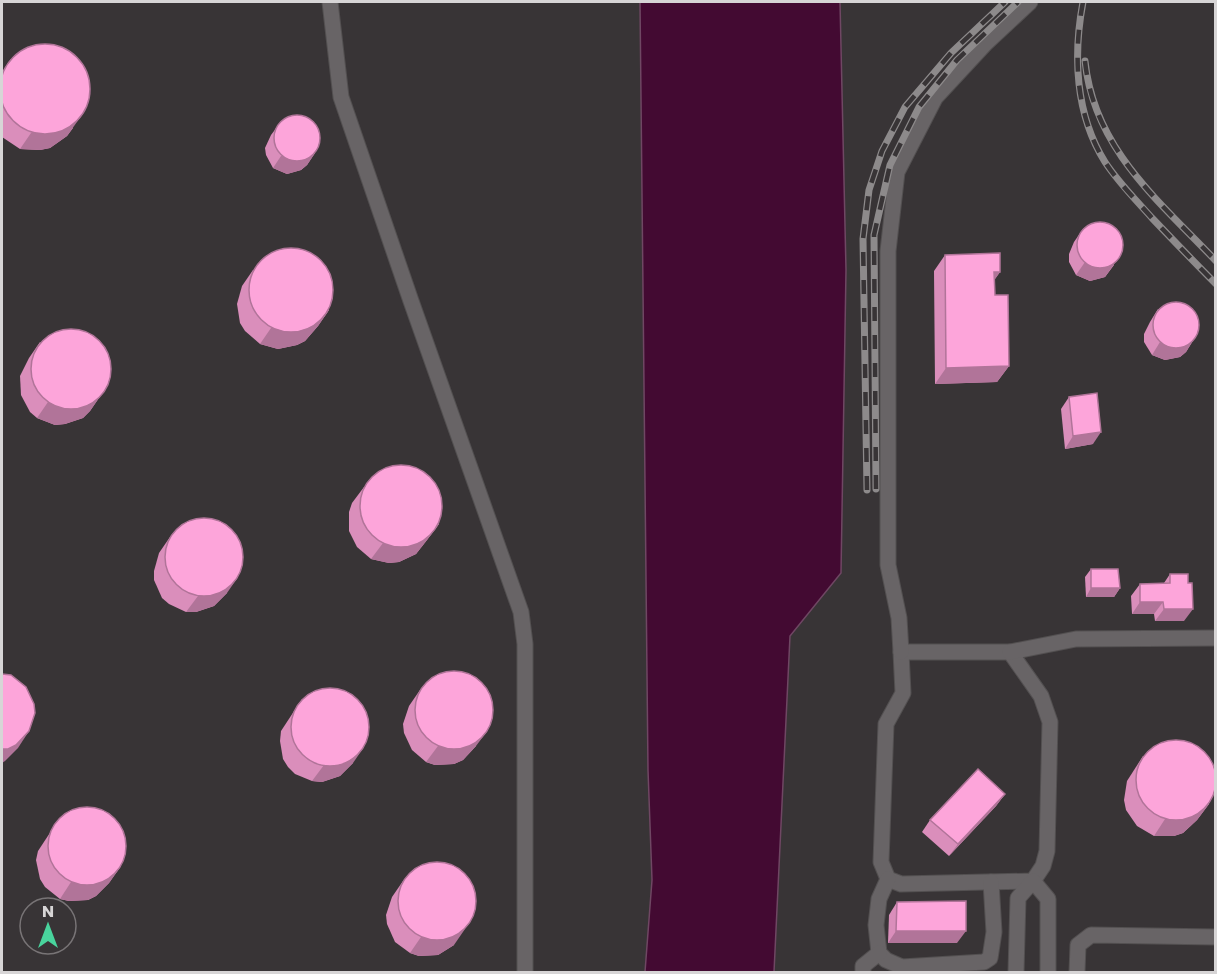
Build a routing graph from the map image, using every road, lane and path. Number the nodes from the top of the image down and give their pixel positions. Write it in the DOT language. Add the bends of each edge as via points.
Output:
graph roads {
  1 [pos="330,2"];
  2 [pos="1030,2"];
  3 [pos="1215,638"];
  4 [pos="901,652"];
  5 [pos="1010,652"];
  6 [pos="888,879"];
  7 [pos="1033,881"];
  8 [pos="991,882"];
  9 [pos="1215,937"];
  10 [pos="879,953"];
  11 [pos="525,972"];
  12 [pos="863,972"];
  13 [pos="1016,972"];
  14 [pos="1048,972"];
  15 [pos="1077,972"];
  1 -- 11 [label="lane" via="341,97 521,612 525,644"];
  2 -- 4 [label="lane" via="935,98 897,172 888,251 888,565 899,618"];
  3 -- 5 [label="lane" via="1076,639"];
  4 -- 5 [label="lane"];
  4 -- 6 [label="lane" via="903,693 886,724 881,862"];
  5 -- 7 [label="lane" via="1041,696 1050,722 1047,851"];
  6 -- 8 [label="lane" via="901,884"];
  6 -- 10 [label="lane" via="879,899"];
  7 -- 8 [label="lane"];
  7 -- 13 [label="lane" via="1018,898"];
  7 -- 14 [label="lane" via="1048,900"];
  8 -- 10 [label="lane" via="994,932 990,958 984,962 902,967"];
  9 -- 15 [label="lane" via="1091,935 1078,945"];
  10 -- 12 [label="lane" via="863,966"];
}
